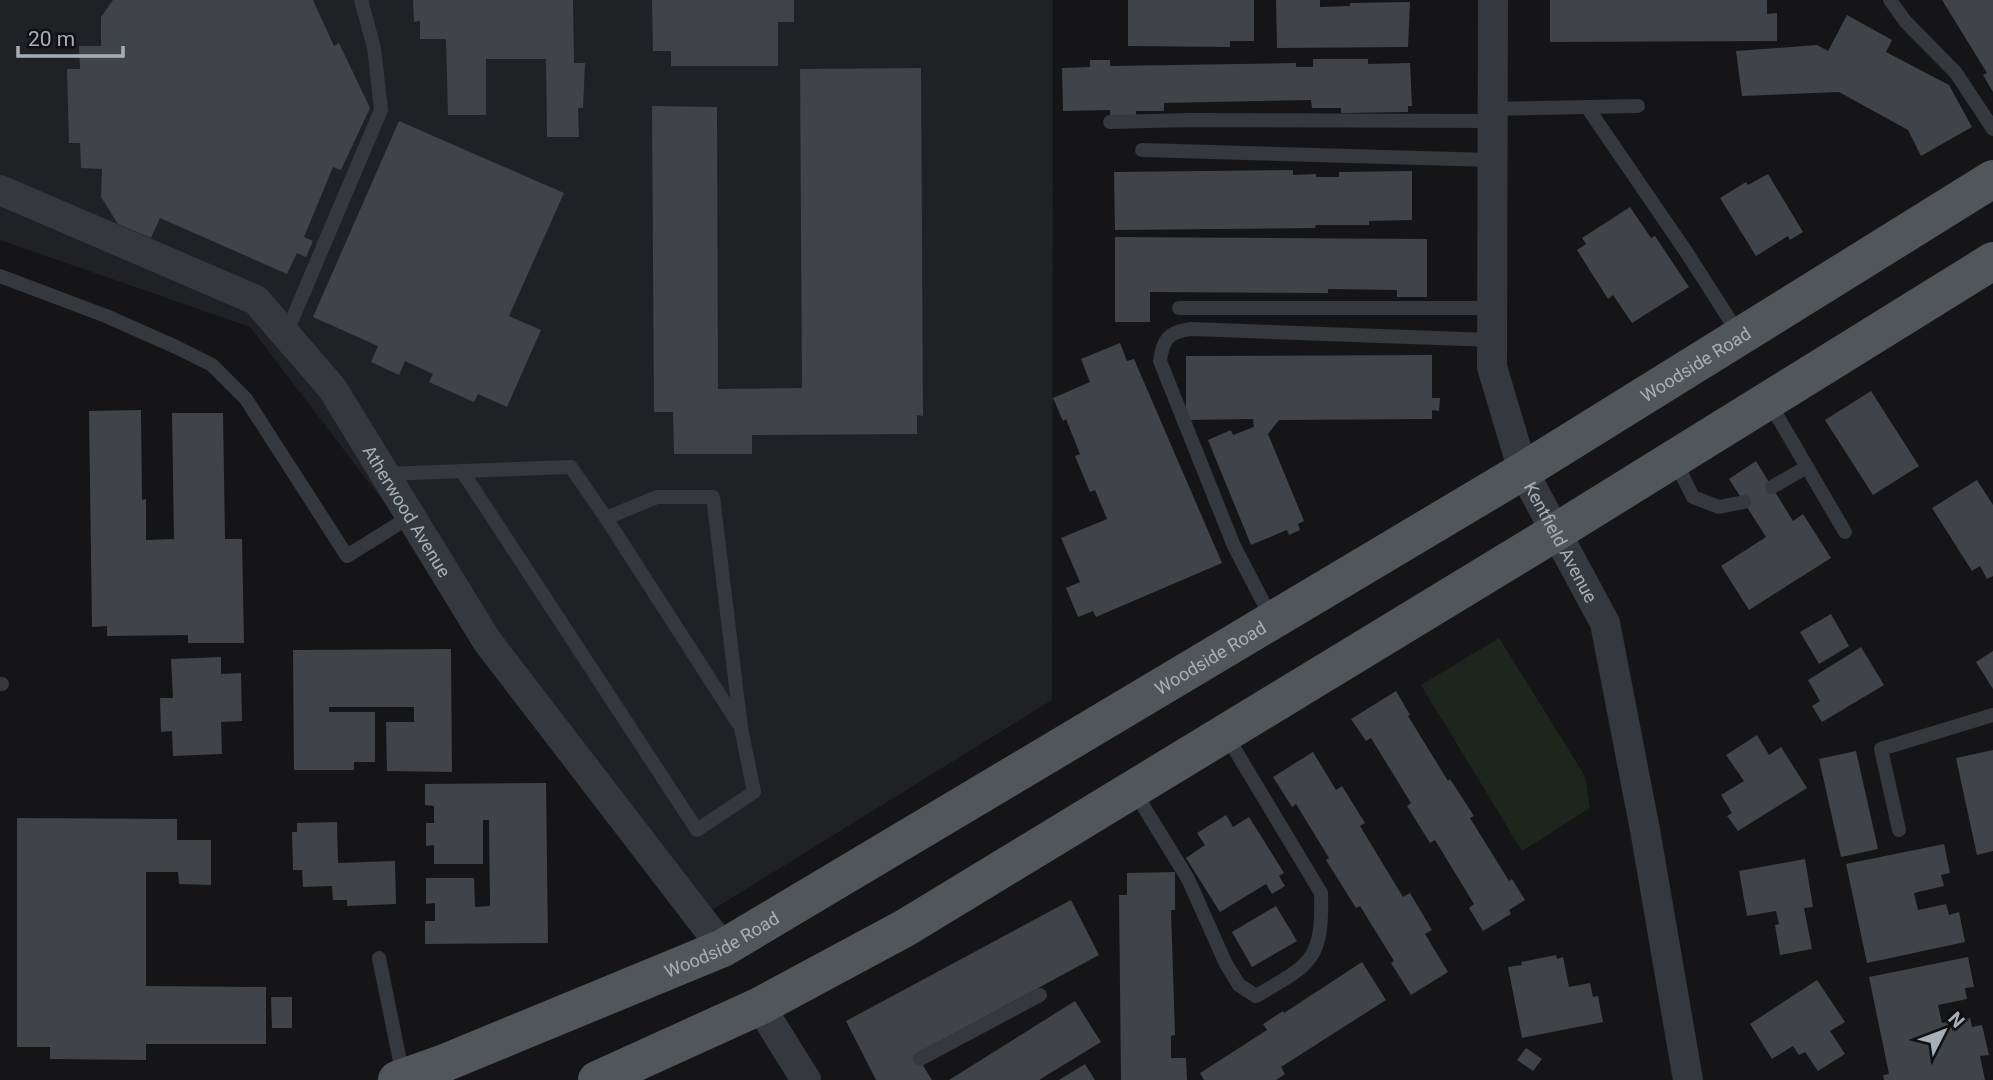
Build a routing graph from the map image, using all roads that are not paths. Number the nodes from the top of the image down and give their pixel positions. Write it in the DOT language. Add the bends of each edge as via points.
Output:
graph roads {
  1 [pos="361,0"];
  2 [pos="1493,0"];
  3 [pos="1890,0"];
  4 [pos="1638,106"];
  5 [pos="1587,107"];
  6 [pos="1493,115"];
  7 [pos="1110,122"];
  8 [pos="1993,129"];
  9 [pos="1142,149"];
  10 [pos="1492,160"];
  11 [pos="1993,179"];
  12 [pos="0,190"];
  13 [pos="1993,261"];
  14 [pos="0,276"];
  15 [pos="1179,308"];
  16 [pos="1492,309"];
  17 [pos="285,334"];
  18 [pos="1740,336"];
  19 [pos="1492,340"];
  20 [pos="1768,401"];
  21 [pos="1674,459"];
  22 [pos="1807,467"];
  23 [pos="462,471"];
  24 [pos="1523,471"];
  25 [pos="384,474"];
  26 [pos="1772,487"];
  27 [pos="1744,502"];
  28 [pos="411,516"];
  29 [pos="606,518"];
  30 [pos="1556,532"];
  31 [pos="1845,532"];
  32 [pos="1273,620"];
  33 [pos="1993,715"];
  34 [pos="741,728"];
  35 [pos="1226,733"];
  36 [pos="1133,790"];
  37 [pos="1899,830"];
  38 [pos="723,948"];
  39 [pos="379,958"];
  40 [pos="1040,995"];
  41 [pos="760,1006"];
  42 [pos="920,1059"];
  43 [pos="400,1079"];
  44 [pos="597,1080"];
  45 [pos="806,1080"];
  46 [pos="1688,1080"];
  1 -- 17 [label="lane" via="374,48 381,110"];
  2 -- 6 [label="street, Kentfield Avenue"];
  3 -- 8 [label="lane" via="1956,74"];
  4 -- 5 [label="lane"];
  5 -- 6 [label="lane"];
  5 -- 18 [label="lane"];
  6 -- 7 [label="lane"];
  6 -- 10 [label="street, Kentfield Avenue"];
  9 -- 10 [label="lane"];
  10 -- 16 [label="street, Kentfield Avenue"];
  11 -- 18 [label="main road, Woodside Road"];
  12 -- 17 [label="street, Atherwood Avenue" via="256,300"];
  13 -- 20 [label="main road"];
  14 -- 28 [label="lane" via="106,316 212,365 246,399 347,556"];
  15 -- 16 [label="lane"];
  16 -- 19 [label="street, Kentfield Avenue"];
  17 -- 25 [label="street, Atherwood Avenue" via="332,388"];
  18 -- 24 [label="main road, Woodside Road"];
  19 -- 24 [label="street, Kentfield Avenue" via="1492,367"];
  19 -- 32 [label="lane" via="1191,330 1175,331 1163,344 1160,361 1165,374 1234,546"];
  20 -- 21 [label="main road"];
  20 -- 22 [label="lane"];
  21 -- 27 [label="lane" via="1693,497 1719,507"];
  21 -- 30 [label="main road"];
  22 -- 26 [label="lane"];
  22 -- 31 [label="lane"];
  23 -- 25 [label="lane"];
  23 -- 29 [label="lane" via="571,467"];
  23 -- 34 [label="lane" via="697,830 754,792"];
  24 -- 30 [label="street, Kentfield Avenue"];
  24 -- 32 [label="main road, Woodside Road"];
  25 -- 28 [label="street, Atherwood Avenue"];
  28 -- 38 [label="street, Atherwood Avenue" via="487,641"];
  29 -- 34 [label="lane"];
  29 -- 34 [label="lane" via="657,497 713,497"];
  30 -- 35 [label="main road"];
  30 -- 46 [label="street, Kentfield Avenue" via="1605,623"];
  32 -- 38 [label="main road, Woodside Road"];
  33 -- 37 [label="lane" via="1881,749"];
  35 -- 36 [label="main road"];
  35 -- 36 [label="lane" via="1321,893 1315,953 1296,973 1256,996 1239,985 1188,879"];
  36 -- 41 [label="main road" via="905,928"];
  38 -- 43 [label="main road, Woodside Road"];
  39 -- 43 [label="lane"];
  40 -- 42 [label="lane"];
  41 -- 44 [label="main road"];
  41 -- 45 [label="street"];
}
